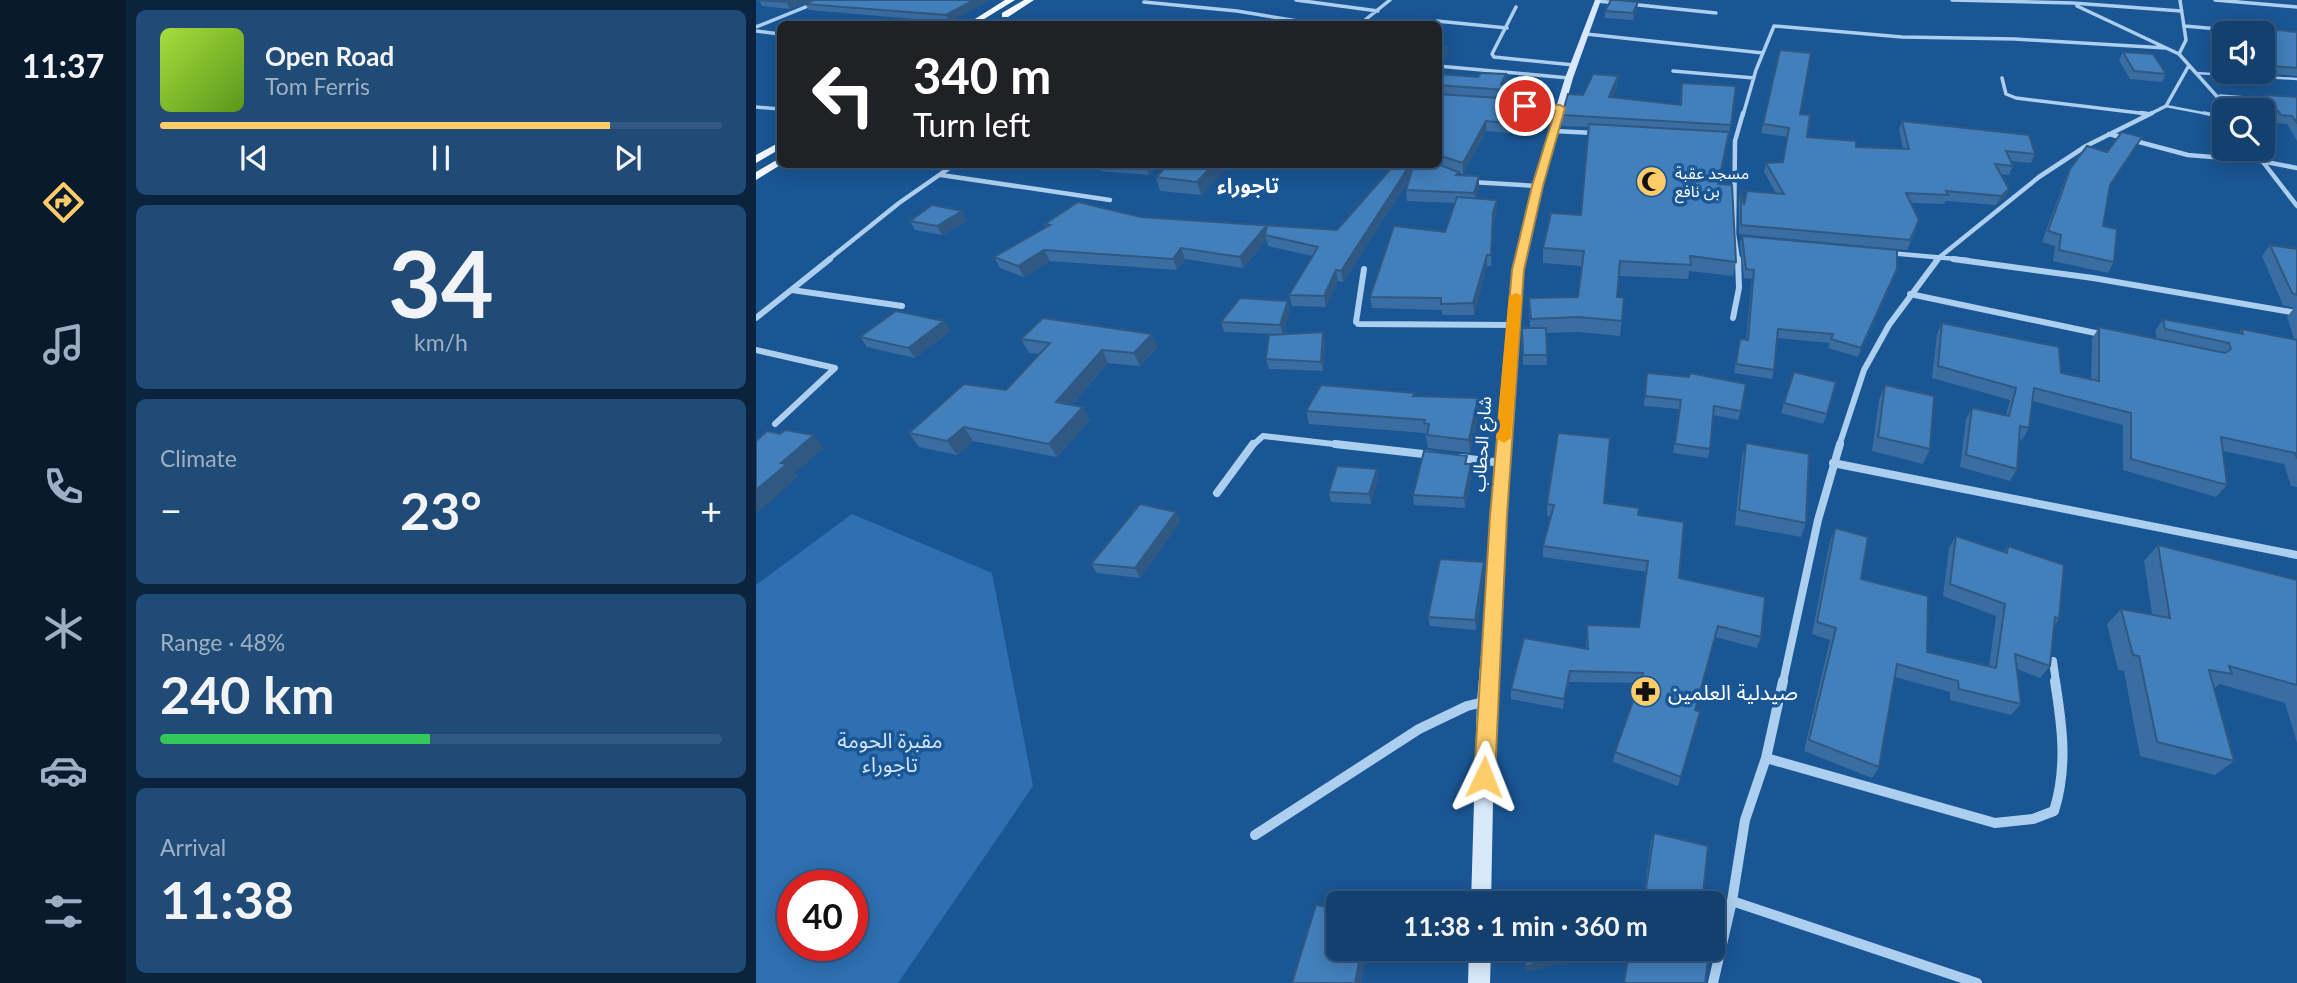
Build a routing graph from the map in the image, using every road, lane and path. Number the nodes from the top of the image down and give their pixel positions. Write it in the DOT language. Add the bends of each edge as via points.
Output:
graph roads {
  1 [pos="823,0"];
  2 [pos="1012,0"];
  3 [pos="1030,0"];
  4 [pos="1296,0"];
  5 [pos="1390,0"];
  6 [pos="1597,0"];
  7 [pos="1952,0"];
  8 [pos="2066,0"];
  9 [pos="2180,0"];
  10 [pos="2215,0"];
  11 [pos="1207,1"];
  12 [pos="1144,2"];
  13 [pos="2073,3"];
  14 [pos="1198,6"];
  15 [pos="1516,6"];
  16 [pos="2297,7"];
  17 [pos="1378,11"];
  18 [pos="2181,11"];
  19 [pos="1716,13"];
  20 [pos="976,21"];
  21 [pos="995,21"];
  22 [pos="1296,21"];
  23 [pos="1364,21"];
  24 [pos="1442,22"];
  25 [pos="2184,26"];
  26 [pos="1507,28"];
  27 [pos="2212,28"];
  28 [pos="756,29"];
  29 [pos="777,33"];
  30 [pos="1586,34"];
  31 [pos="2166,48"];
  32 [pos="1763,53"];
  33 [pos="2179,54"];
  34 [pos="1442,66"];
  35 [pos="2188,67"];
  36 [pos="1572,71"];
  37 [pos="1674,71"];
  38 [pos="2195,73"];
  39 [pos="1754,78"];
  40 [pos="2002,78"];
  41 [pos="2297,79"];
  42 [pos="2220,96"];
  43 [pos="2284,101"];
  44 [pos="1519,106"];
  45 [pos="2166,106"];
  46 [pos="756,107"];
  47 [pos="1560,108"];
  48 [pos="777,109"];
  49 [pos="2148,114"];
  50 [pos="2212,115"];
  51 [pos="1554,131"];
  52 [pos="1595,133"];
  53 [pos="2109,134"];
  54 [pos="1721,140"];
  55 [pos="1735,141"];
  56 [pos="777,147"];
  57 [pos="2212,157"];
  58 [pos="756,160"];
  59 [pos="2261,161"];
  60 [pos="777,163"];
  61 [pos="949,168"];
  62 [pos="2297,168"];
  63 [pos="940,175"];
  64 [pos="756,177"];
  65 [pos="1466,180"];
  66 [pos="1537,186"];
  67 [pos="1110,200"];
  68 [pos="2297,206"];
  69 [pos="1735,239"];
  70 [pos="1748,241"];
  71 [pos="1876,253"];
  72 [pos="1940,257"];
  73 [pos="1364,269"];
  74 [pos="792,290"];
  75 [pos="1910,294"];
  76 [pos="902,306"];
  77 [pos="2297,313"];
  78 [pos="756,318"];
  79 [pos="1733,318"];
  80 [pos="1513,325"];
  81 [pos="2112,336"];
  82 [pos="756,350"];
  83 [pos="775,425"];
  84 [pos="1502,463"];
  85 [pos="1833,463"];
  86 [pos="1217,493"];
  87 [pos="2297,555"];
  88 [pos="2053,661"];
  89 [pos="1486,702"];
  90 [pos="1766,758"];
  91 [pos="1255,835"];
  92 [pos="1481,891"];
  93 [pos="1732,901"];
  94 [pos="1480,961"];
  95 [pos="1479,983"];
  96 [pos="1713,983"];
  97 [pos="1977,983"];
  1 -- 28 [label="street"];
  2 -- 20 [label="main road"];
  3 -- 21 [label="main road"];
  4 -- 17 [label="street"];
  5 -- 17 [label="street"];
  6 -- 19 [label="street"];
  6 -- 30 [label="street, شارع الحطاب"];
  7 -- 13 [label="street"];
  8 -- 13 [label="street"];
  9 -- 18 [label="street"];
  10 -- 16 [label="street"];
  11 -- 14 [label="street"];
  12 -- 14 [label="street"];
  13 -- 18 [label="street"];
  13 -- 31 [label="street"];
  14 -- 22 [label="street"];
  15 -- 26 [label="street"];
  17 -- 23 [label="street"];
  18 -- 25 [label="street"];
  24 -- 26 [label="street"];
  25 -- 27 [label="street"];
  25 -- 33 [label="street" via="2186,40"];
  26 -- 36 [label="street" via="1492,54 1495,58"];
  28 -- 29 [label="street"];
  30 -- 32 [label="street"];
  30 -- 36 [label="street, شارع الحطاب"];
  31 -- 32 [label="street" via="1902,37 1778,25"];
  31 -- 33 [label="street"];
  32 -- 39 [label="street"];
  33 -- 35 [label="street"];
  34 -- 36 [label="street"];
  35 -- 38 [label="street"];
  35 -- 45 [label="street"];
  36 -- 47 [label="street, شارع الحطاب"];
  37 -- 39 [label="street"];
  38 -- 41 [label="lane"];
  38 -- 42 [label="street"];
  39 -- 55 [label="street"];
  40 -- 49 [label="street" via="2007,94 2016,98"];
  42 -- 43 [label="street"];
  44 -- 47 [label="street"];
  45 -- 49 [label="street"];
  45 -- 50 [label="lane"];
  46 -- 48 [label="street"];
  47 -- 51 [label="street, شارع الحطاب"];
  49 -- 53 [label="street"];
  51 -- 52 [label="street"];
  51 -- 66 [label="street, شارع الحطاب"];
  53 -- 57 [label="street"];
  53 -- 72 [label="street" via="2039,177"];
  54 -- 55 [label="street"];
  55 -- 69 [label="street"];
  56 -- 58 [label="main road"];
  59 -- 62 [label="street"];
  59 -- 68 [label="street"];
  60 -- 64 [label="main road"];
  61 -- 63 [label="street"];
  63 -- 67 [label="street"];
  63 -- 74 [label="street"];
  65 -- 66 [label="street"];
  66 -- 80 [label="street, شارع الحطاب" via="1518,270"];
  69 -- 70 [label="street"];
  69 -- 79 [label="street" via="1739,288"];
  71 -- 72 [label="street"];
  72 -- 75 [label="street"];
  72 -- 77 [label="street"];
  73 -- 80 [label="street" via="1358,324"];
  74 -- 76 [label="street"];
  74 -- 78 [label="street"];
  75 -- 81 [label="street"];
  75 -- 85 [label="street" via="1864,370"];
  80 -- 84 [label="street, شارع الحطاب"];
  82 -- 83 [label="street" via="835,368"];
  84 -- 86 [label="street" via="1263,436"];
  84 -- 89 [label="street, شارع الحطاب"];
  85 -- 87 [label="street"];
  85 -- 90 [label="street"];
  88 -- 90 [label="street" via="2064,766 2054,811 2033,819 1995,823"];
  89 -- 91 [label="street" via="1419,729"];
  89 -- 92 [label="street, شارع الحطاب"];
  90 -- 93 [label="street" via="1745,820"];
  93 -- 96 [label="street"];
  93 -- 97 [label="street"];
  94 -- 95 [label="street"];
}
